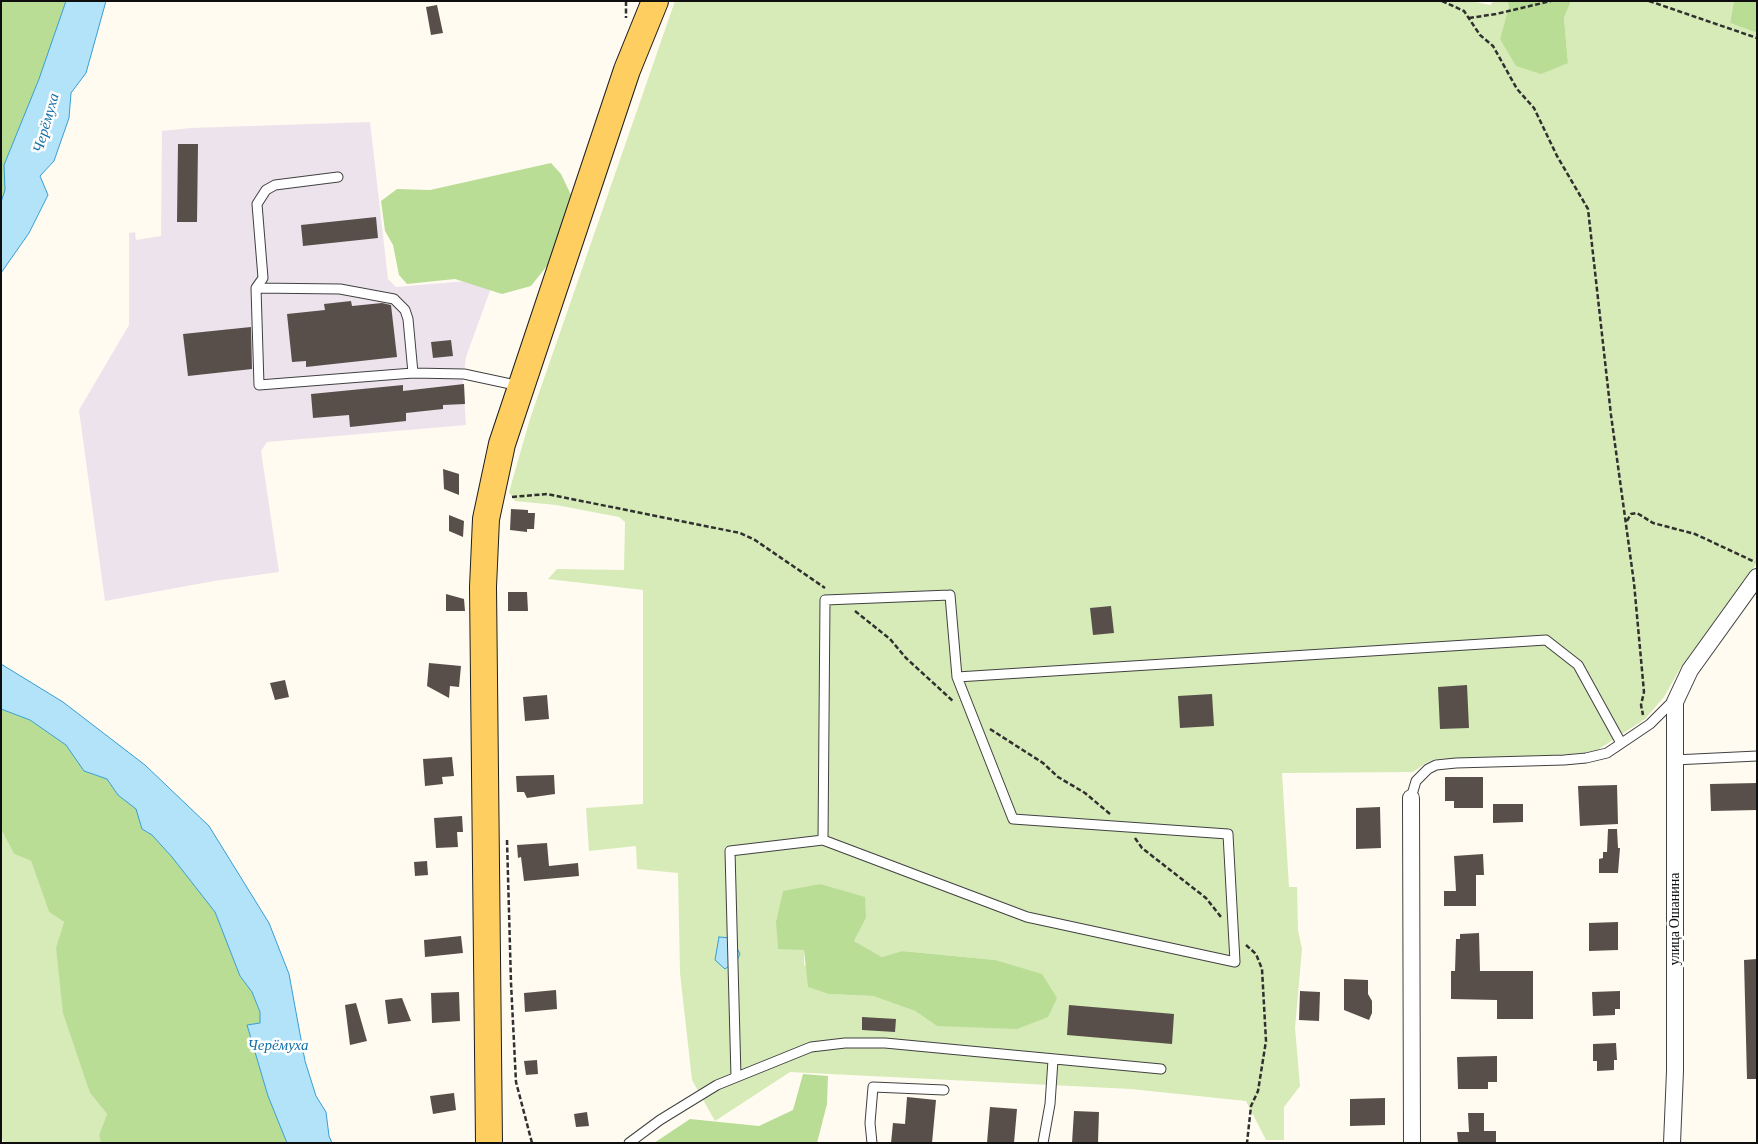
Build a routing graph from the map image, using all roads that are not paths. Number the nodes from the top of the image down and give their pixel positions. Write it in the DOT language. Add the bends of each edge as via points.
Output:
graph roads {
  1 [pos="655,1"];
  2 [pos="338,177"];
  3 [pos="256,288"];
  4 [pos="413,373"];
  5 [pos="521,386"];
  6 [pos="1757,578"];
  7 [pos="957,677"];
  8 [pos="1677,696"];
  9 [pos="1622,743"];
  10 [pos="1757,756"];
  11 [pos="1674,760"];
  12 [pos="1411,798"];
  13 [pos="823,840"];
  14 [pos="1053,1060"];
  15 [pos="1161,1068"];
  16 [pos="736,1077"];
  17 [pos="944,1090"];
  18 [pos="489,1143"];
  19 [pos="629,1143"];
  20 [pos="872,1143"];
  21 [pos="1042,1143"];
  22 [pos="1412,1143"];
  23 [pos="1672,1143"];
  1 -- 5 [label="main road" via="626,70"];
  2 -- 3 [label="lane" via="275,185 261,196 256,214 262,278"];
  3 -- 4 [label="lane" via="340,289 394,298 408,319"];
  3 -- 4 [label="lane" via="259,385"];
  4 -- 5 [label="lane" via="464,374"];
  5 -- 18 [label="main road" via="502,444 488,501 484,536"];
  6 -- 8 [label="street, улица Ошанина" via="1690,670"];
  7 -- 9 [label="lane" via="1546,640 1578,665"];
  7 -- 13 [label="lane" via="950,595 825,600"];
  7 -- 13 [label="lane" via="1013,819 1228,834 1235,962 1027,917"];
  8 -- 9 [label="lane" via="1650,724"];
  8 -- 11 [label="street, улица Ошанина"];
  9 -- 12 [label="lane" via="1607,753 1586,758 1436,765 1416,781"];
  10 -- 11 [label="lane"];
  11 -- 23 [label="street, улица Ошанина" via="1675,1071"];
  12 -- 22 [label="street"];
  13 -- 16 [label="lane" via="730,851"];
  14 -- 15 [label="lane"];
  14 -- 16 [label="lane" via="885,1043 845,1043 812,1046"];
  14 -- 21 [label="lane" via="1050,1104"];
  16 -- 19 [label="lane" via="660,1120"];
  17 -- 20 [label="lane" via="873,1087"];
}
